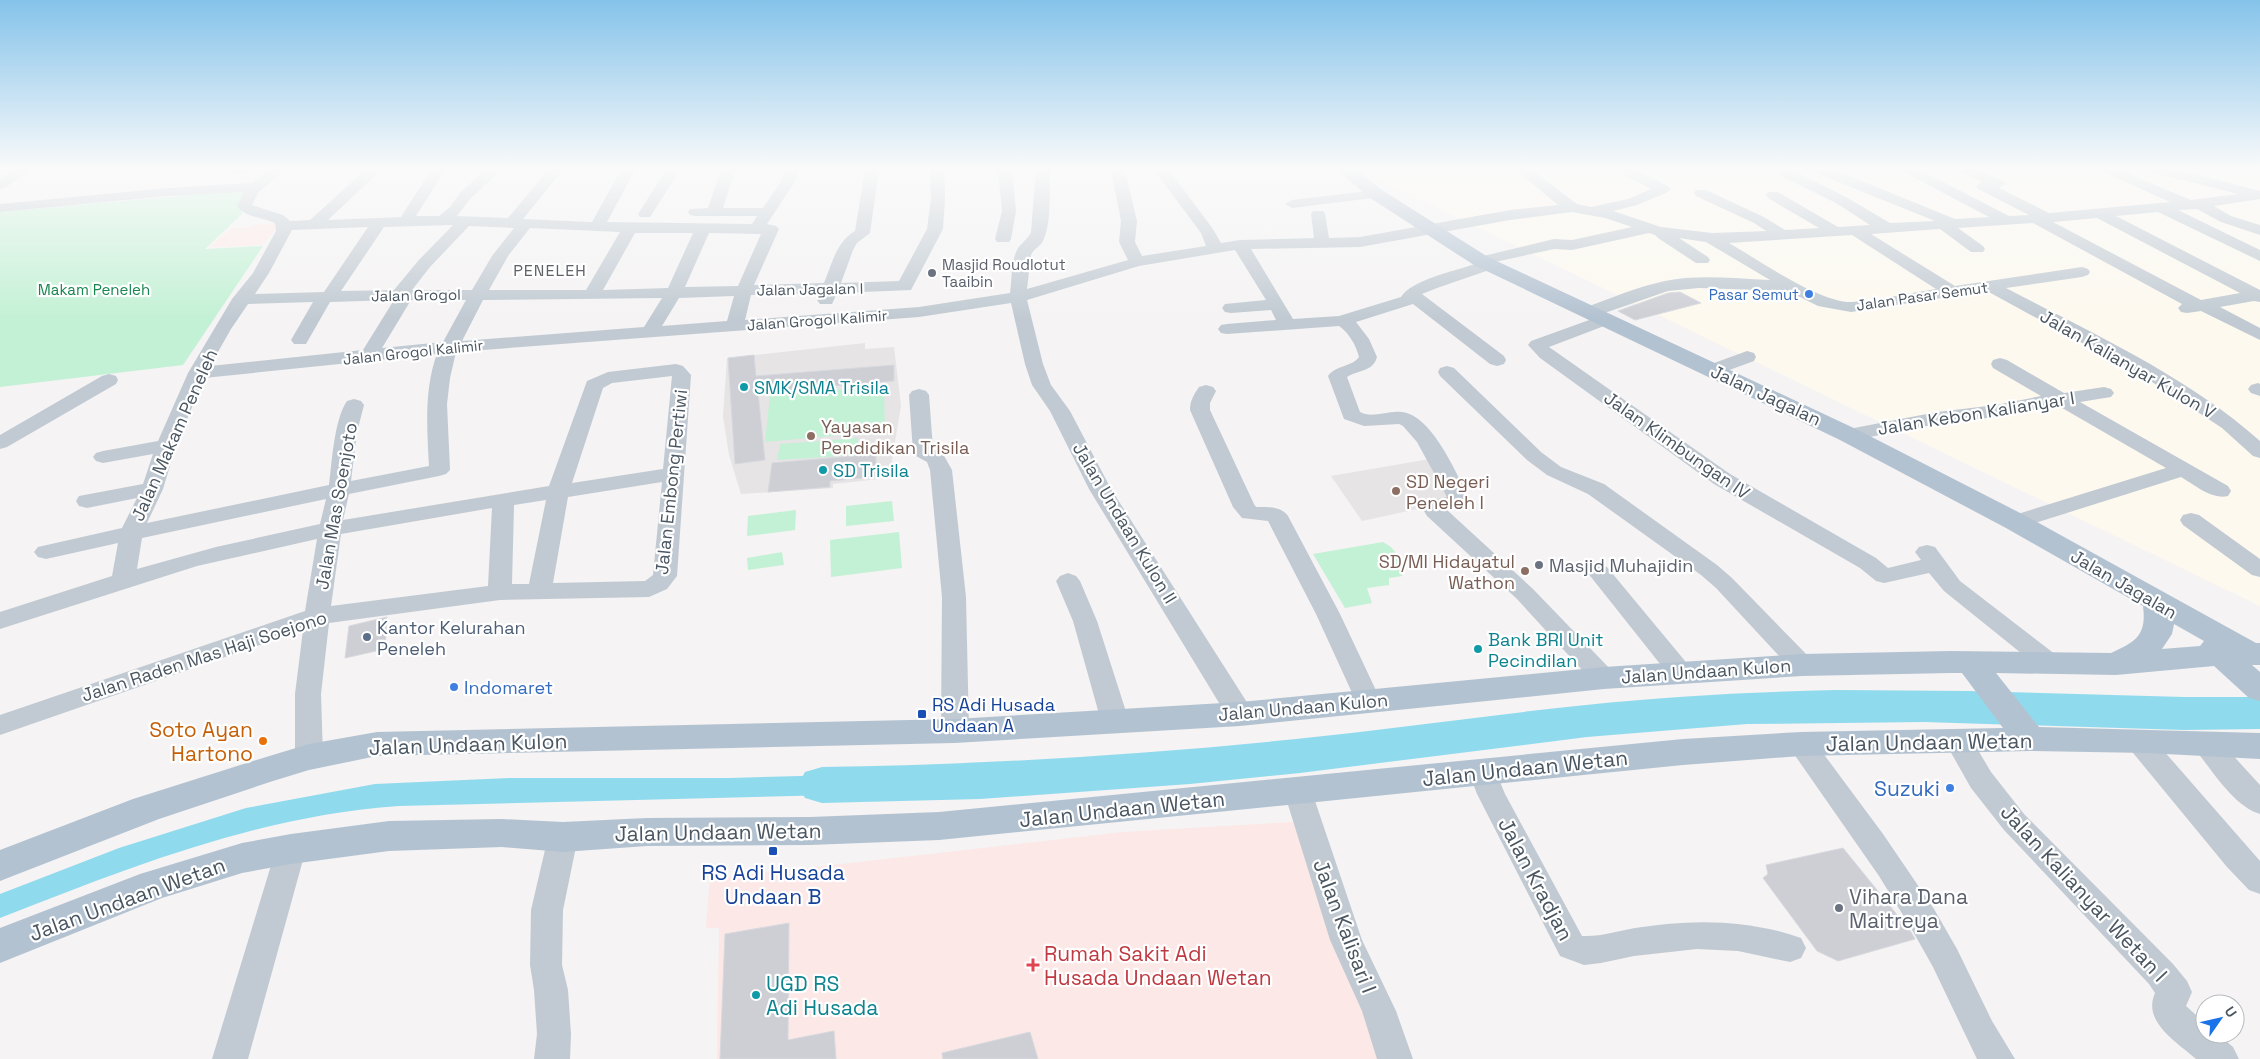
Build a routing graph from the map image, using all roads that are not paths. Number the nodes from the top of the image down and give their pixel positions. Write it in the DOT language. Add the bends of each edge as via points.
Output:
graph roads {
  1 [pos="279,219"];
  2 [pos="320,219"];
  3 [pos="522,219"];
  4 [pos="615,219"];
  5 [pos="761,219"];
  6 [pos="864,219"];
  7 [pos="936,219"];
  8 [pos="1007,219"];
  9 [pos="1040,219"];
  10 [pos="1129,219"];
  11 [pos="1198,219"];
  12 [pos="1319,219"];
  13 [pos="1415,219"];
  14 [pos="1485,219"];
  15 [pos="1624,219"];
  16 [pos="1729,219"];
  17 [pos="1757,219"];
  18 [pos="1817,219"];
  19 [pos="1872,219"];
  20 [pos="1937,219"];
  21 [pos="2015,219"];
  22 [pos="2044,219"];
  23 [pos="2111,219"];
  24 [pos="2185,219"];
  25 [pos="2227,219"];
  26 [pos="443,220"];
  27 [pos="2004,220"];
  28 [pos="380,221"];
  29 [pos="406,221"];
  30 [pos="465,222"];
  31 [pos="600,222"];
  32 [pos="315,224"];
  33 [pos="519,224"];
  34 [pos="1948,224"];
  35 [pos="284,226"];
  36 [pos="704,227"];
  37 [pos="634,228"];
  38 [pos="755,228"];
  39 [pos="1430,229"];
  40 [pos="1888,229"];
  41 [pos="1654,230"];
  42 [pos="2260,230"];
  43 [pos="1856,231"];
  44 [pos="1836,232"];
  45 [pos="1782,236"];
  46 [pos="1755,237"];
  47 [pos="1712,238"];
  48 [pos="1003,239"];
  49 [pos="1322,243"];
  50 [pos="1240,246"];
  51 [pos="1215,248"];
  52 [pos="1977,249"];
  53 [pos="2260,256"];
  54 [pos="1702,260"];
  55 [pos="1137,262"];
  56 [pos="1485,263"];
  57 [pos="2082,272"];
  58 [pos="831,286"];
  59 [pos="1791,286"];
  60 [pos="1990,286"];
  61 [pos="744,290"];
  62 [pos="674,292"];
  63 [pos="1952,292"];
  64 [pos="477,294"];
  65 [pos="1411,294"];
  66 [pos="591,295"];
  67 [pos="402,296"];
  68 [pos="2258,296"];
  69 [pos="1018,297"];
  70 [pos="327,298"];
  71 [pos="241,299"];
  72 [pos="1277,304"];
  73 [pos="2196,306"];
  74 [pos="1231,308"];
  75 [pos="1598,316"];
  76 [pos="820,320"];
  77 [pos="1340,322"];
  78 [pos="1287,325"];
  79 [pos="735,326"];
  80 [pos="1226,329"];
  81 [pos="649,332"];
  82 [pos="2260,335"];
  83 [pos="300,340"];
  84 [pos="449,347"];
  85 [pos="369,356"];
  86 [pos="1747,357"];
  87 [pos="1497,360"];
  88 [pos="2000,364"];
  89 [pos="1713,370"];
  90 [pos="1447,372"];
  91 [pos="197,373"];
  92 [pos="109,380"];
  93 [pos="1206,391"];
  94 [pos="2104,393"];
  95 [pos="920,395"];
  96 [pos="2060,399"];
  97 [pos="354,405"];
  98 [pos="1849,435"];
  99 [pos="0,443"];
  100 [pos="166,446"];
  101 [pos="2260,452"];
  102 [pos="103,457"];
  103 [pos="2182,470"];
  104 [pos="674,474"];
  105 [pos="152,489"];
  106 [pos="339,490"];
  107 [pos="2220,491"];
  108 [pos="558,492"];
  109 [pos="503,499"];
  110 [pos="87,501"];
  111 [pos="2191,520"];
  112 [pos="2016,522"];
  113 [pos="330,529"];
  114 [pos="131,533"];
  115 [pos="46,552"];
  116 [pos="2260,570"];
  117 [pos="1600,572"];
  118 [pos="122,579"];
  119 [pos="1068,580"];
  120 [pos="659,584"];
  121 [pos="500,592"];
  122 [pos="539,592"];
  123 [pos="2157,603"];
  124 [pos="316,616"];
  125 [pos="2188,620"];
  126 [pos="0,621"];
  127 [pos="2219,655"];
  128 [pos="2257,656"];
  129 [pos="2051,664"];
  130 [pos="2116,664"];
  131 [pos="1802,665"];
  132 [pos="1976,669"];
  133 [pos="1682,673"];
  134 [pos="1604,678"];
  135 [pos="2260,690"];
  136 [pos="1368,701"];
  137 [pos="1240,714"];
  138 [pos="1116,721"];
  139 [pos="0,725"];
  140 [pos="2023,729"];
  141 [pos="955,731"];
  142 [pos="2139,741"];
  143 [pos="1960,742"];
  144 [pos="1801,744"];
  145 [pos="2207,744"];
  146 [pos="2260,746"];
  147 [pos="309,757"];
  148 [pos="1483,772"];
  149 [pos="1298,792"];
  150 [pos="2260,803"];
  151 [pos="563,837"];
  152 [pos="291,849"];
  153 [pos="0,866"];
  154 [pos="2260,881"];
  155 [pos="0,946"];
  156 [pos="1790,948"];
  157 [pos="230,1059"];
  158 [pos="552,1059"];
  159 [pos="1395,1059"];
  160 [pos="1997,1059"];
  161 [pos="2220,1059"];
  1 -- 35 [label="street"];
  2 -- 32 [label="street"];
  3 -- 33 [label="street"];
  4 -- 31 [label="street"];
  5 -- 38 [label="street"];
  6 -- 58 [label="street" via="862,233 851,240"];
  7 -- 58 [label="street, Jalan Jagalan I" via="935,229 906,285"];
  8 -- 48 [label="street"];
  9 -- 69 [label="street" via="1035,242 1026,248 1023,255"];
  10 -- 55 [label="street" via="1127,242"];
  11 -- 51 [label="street"];
  12 -- 49 [label="street"];
  13 -- 39 [label="main road, Jalan Jagalan"];
  14 -- 39 [label="street, Jalan Grogol Kalimir"];
  15 -- 41 [label="street"];
  16 -- 46 [label="street"];
  17 -- 45 [label="street"];
  18 -- 44 [label="street"];
  19 -- 40 [label="street"];
  20 -- 34 [label="street"];
  21 -- 27 [label="street"];
  22 -- 73 [label="street"];
  23 -- 68 [label="street"];
  24 -- 53 [label="street"];
  25 -- 42 [label="street"];
  26 -- 29 [label="street"];
  26 -- 30 [label="street"];
  27 -- 34 [label="street"];
  28 -- 29 [label="street"];
  28 -- 32 [label="street"];
  28 -- 70 [label="street"];
  30 -- 33 [label="street"];
  30 -- 67 [label="street" via="424,264"];
  31 -- 33 [label="street"];
  31 -- 37 [label="street"];
  32 -- 35 [label="street"];
  33 -- 64 [label="street"];
  34 -- 40 [label="street"];
  34 -- 52 [label="street"];
  35 -- 71 [label="street, Jalan Makam Peneleh" via="261,272"];
  36 -- 37 [label="street"];
  36 -- 38 [label="street"];
  36 -- 62 [label="street"];
  37 -- 66 [label="street"];
  38 -- 61 [label="street" via="772,230"];
  39 -- 49 [label="street, Jalan Grogol Kalimir" via="1360,242"];
  39 -- 56 [label="main road, Jalan Jagalan"];
  40 -- 43 [label="street"];
  41 -- 47 [label="street"];
  41 -- 54 [label="street"];
  41 -- 56 [label="street" via="1572,245 1554,244"];
  43 -- 44 [label="street"];
  43 -- 63 [label="street"];
  44 -- 45 [label="street"];
  45 -- 46 [label="street"];
  46 -- 47 [label="street"];
  47 -- 59 [label="street"];
  49 -- 50 [label="street, Jalan Grogol Kalimir"];
  50 -- 51 [label="street, Jalan Grogol Kalimir"];
  50 -- 72 [label="street"];
  51 -- 55 [label="street, Jalan Grogol Kalimir"];
  55 -- 69 [label="street, Jalan Grogol Kalimir"];
  56 -- 65 [label="street"];
  56 -- 75 [label="main road, Jalan Jagalan"];
  57 -- 60 [label="street, Jalan Pasar Semut"];
  58 -- 61 [label="street, Jalan Jagalan I"];
  58 -- 76 [label="street"];
  59 -- 63 [label="street, Jalan Pasar Semut" via="1824,302 1851,307"];
  59 -- 75 [label="street, Jalan Pasar Semut" via="1699,283 1667,286 1635,295"];
  60 -- 63 [label="street, Jalan Pasar Semut"];
  60 -- 101 [label="street, Jalan Kalianyar Kulon V" via="2153,374 2230,424"];
  61 -- 62 [label="street, Jalan Jagalan I"];
  61 -- 79 [label="street"];
  62 -- 66 [label="street, Jalan Jagalan I"];
  62 -- 81 [label="street"];
  64 -- 66 [label="street, Jalan Grogol"];
  64 -- 67 [label="street, Jalan Grogol"];
  64 -- 84 [label="street"];
  65 -- 77 [label="street" via="1407,301"];
  65 -- 87 [label="street"];
  67 -- 70 [label="street, Jalan Grogol"];
  67 -- 85 [label="street"];
  68 -- 73 [label="street"];
  69 -- 76 [label="street, Jalan Grogol Kalimir" via="919,312"];
  69 -- 137 [label="street, Jalan Undaan Kulon II" via="1042,385 1060,411 1100,489"];
  70 -- 71 [label="street, Jalan Grogol"];
  70 -- 83 [label="street"];
  71 -- 91 [label="street, Jalan Makam Peneleh"];
  72 -- 74 [label="street"];
  72 -- 78 [label="street"];
  73 -- 82 [label="street"];
  75 -- 89 [label="main road, Jalan Jagalan"];
  75 -- 129 [label="street, Jalan Klimbungan IV" via="1537,345 1722,480 1868,563 1884,576 1931,558 1952,586"];
  76 -- 79 [label="street, Jalan Grogol Kalimir"];
  77 -- 78 [label="street"];
  77 -- 134 [label="street" via="1351,326 1368,358 1360,367 1342,371 1337,376 1351,415 1364,421 1403,418 1412,422 1438,457 1459,500 1437,506 1435,511 1525,594"];
  78 -- 80 [label="street"];
  79 -- 81 [label="street, Jalan Grogol Kalimir"];
  81 -- 84 [label="street, Jalan Grogol Kalimir"];
  84 -- 85 [label="street, Jalan Grogol Kalimir"];
  84 -- 106 [label="street" via="438,392 439,470"];
  85 -- 91 [label="street, Jalan Grogol Kalimir"];
  86 -- 89 [label="street"];
  88 -- 96 [label="street"];
  89 -- 98 [label="main road, Jalan Jagalan"];
  90 -- 131 [label="street" via="1534,456 1549,467 1596,489 1714,574"];
  91 -- 100 [label="street, Jalan Makam Peneleh"];
  92 -- 99 [label="street"];
  93 -- 136 [label="street" via="1200,410 1244,507 1250,513 1277,516 1328,614"];
  94 -- 96 [label="street, Jalan Kebon Kalianyar I"];
  95 -- 141 [label="street" via="922,452 936,458 941,470 954,597"];
  96 -- 98 [label="street, Jalan Kebon Kalianyar I"];
  96 -- 103 [label="street"];
  97 -- 106 [label="street, Jalan Mas Soenjoto"];
  98 -- 112 [label="main road, Jalan Jagalan"];
  100 -- 102 [label="street"];
  100 -- 105 [label="street, Jalan Makam Peneleh"];
  103 -- 107 [label="street"];
  103 -- 112 [label="street"];
  104 -- 108 [label="street"];
  104 -- 108 [label="street, Jalan Embong Pertiwi" via="682,375 676,370 664,370 594,384"];
  104 -- 120 [label="street, Jalan Embong Pertiwi" via="665,576"];
  105 -- 110 [label="street"];
  105 -- 114 [label="street, Jalan Makam Peneleh"];
  106 -- 113 [label="street, Jalan Mas Soenjoto"];
  106 -- 114 [label="street"];
  108 -- 109 [label="street"];
  108 -- 122 [label="street"];
  109 -- 113 [label="street"];
  109 -- 121 [label="street"];
  111 -- 116 [label="street"];
  112 -- 123 [label="main road, Jalan Jagalan"];
  113 -- 118 [label="street"];
  113 -- 124 [label="street, Jalan Mas Soenjoto"];
  114 -- 115 [label="street"];
  114 -- 118 [label="street, Jalan Makam Peneleh"];
  117 -- 133 [label="street"];
  118 -- 126 [label="street"];
  119 -- 138 [label="street" via="1085,621"];
  120 -- 122 [label="street, Jalan Raden Mas Haji Soejono" via="649,589"];
  121 -- 122 [label="street, Jalan Raden Mas Haji Soejono"];
  121 -- 124 [label="street, Jalan Raden Mas Haji Soejono"];
  123 -- 125 [label="main road, Jalan Jagalan"];
  123 -- 130 [label="main road" via="2159,624 2152,642 2145,650"];
  124 -- 139 [label="street, Jalan Raden Mas Haji Soejono"];
  124 -- 147 [label="street, Jalan Mas Soenjoto" via="308,694"];
  125 -- 127 [label="main road"];
  125 -- 128 [label="main road, Jalan Jagalan"];
  127 -- 128 [label="main road, Jalan Undaan Kulon"];
  127 -- 130 [label="main road, Jalan Undaan Kulon"];
  127 -- 135 [label="main road"];
  129 -- 130 [label="main road, Jalan Undaan Kulon"];
  129 -- 132 [label="main road, Jalan Undaan Kulon"];
  131 -- 132 [label="main road, Jalan Undaan Kulon"];
  131 -- 133 [label="main road, Jalan Undaan Kulon"];
  132 -- 140 [label="main road"];
  133 -- 134 [label="main road, Jalan Undaan Kulon"];
  134 -- 136 [label="main road, Jalan Undaan Kulon"];
  136 -- 137 [label="main road, Jalan Undaan Kulon"];
  137 -- 138 [label="main road, Jalan Undaan Kulon"];
  138 -- 141 [label="main road, Jalan Undaan Kulon"];
  140 -- 142 [label="main road, Jalan Undaan Wetan"];
  140 -- 143 [label="main road, Jalan Undaan Wetan"];
  141 -- 147 [label="main road, Jalan Undaan Kulon" via="386,744"];
  142 -- 145 [label="main road, Jalan Undaan Wetan"];
  142 -- 154 [label="street"];
  143 -- 144 [label="main road, Jalan Undaan Wetan"];
  143 -- 161 [label="street, Jalan Kalianyar Wetan I" via="1981,780 2014,822 2162,974 2175,992 2168,1002 2170,1014"];
  144 -- 148 [label="main road, Jalan Undaan Wetan"];
  144 -- 160 [label="street" via="1878,851 1938,946 1969,1013"];
  145 -- 146 [label="main road, Jalan Undaan Wetan"];
  145 -- 150 [label="street" via="2239,784"];
  147 -- 153 [label="main road, Jalan Undaan Kulon" via="146,809"];
  148 -- 149 [label="main road, Jalan Undaan Wetan"];
  148 -- 156 [label="street, Jalan Kradjan" via="1491,794 1575,950 1584,952 1706,934"];
  149 -- 151 [label="main road, Jalan Undaan Wetan" via="939,826 647,832"];
  149 -- 159 [label="street, Jalan Kalisari I" via="1346,940 1379,1011"];
  151 -- 152 [label="main road, Jalan Undaan Wetan" via="502,833 399,836"];
  151 -- 158 [label="street" via="547,910 546,965 554,1034"];
  152 -- 155 [label="main road, Jalan Undaan Wetan" via="242,858 153,885"];
  152 -- 157 [label="street"];
}
